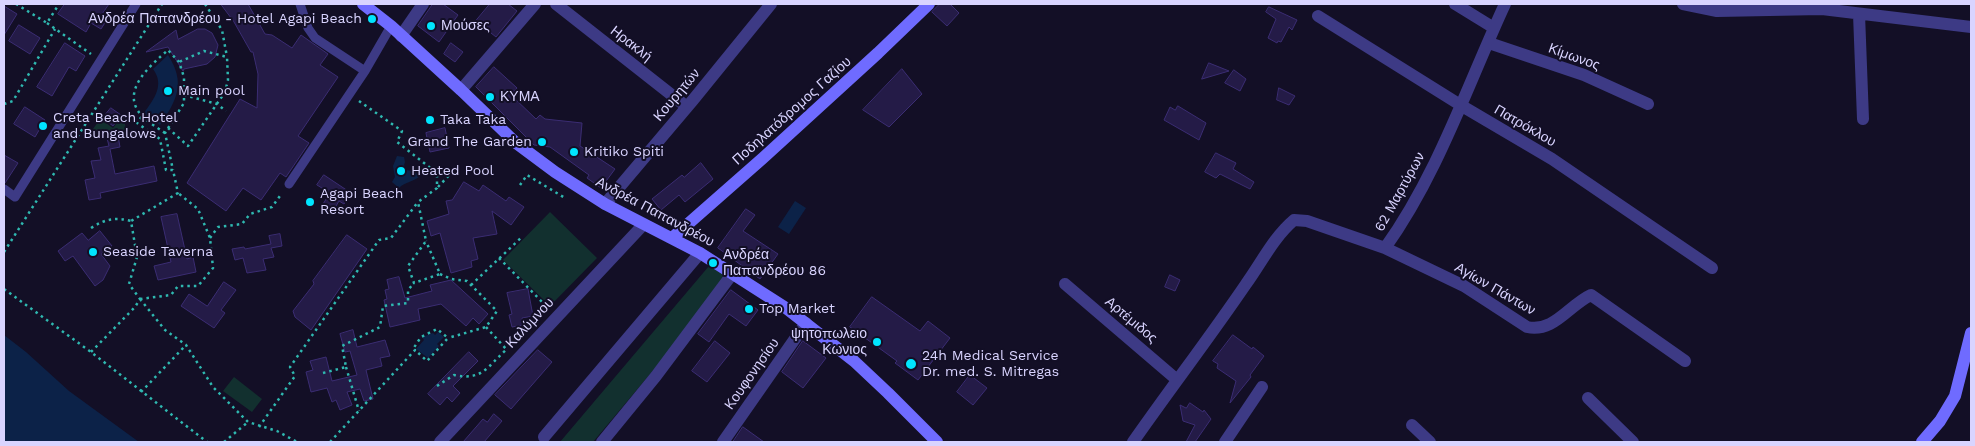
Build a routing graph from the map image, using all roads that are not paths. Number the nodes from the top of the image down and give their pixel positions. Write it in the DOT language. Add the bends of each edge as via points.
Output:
graph roads {
  1 [pos="136,4"];
  2 [pos="300,4"];
  3 [pos="363,4"];
  4 [pos="423,4"];
  5 [pos="535,4"];
  6 [pos="556,4"];
  7 [pos="771,4"];
  8 [pos="929,4"];
  9 [pos="1455,4"];
  10 [pos="1505,4"];
  11 [pos="1683,4"];
  12 [pos="1859,14"];
  13 [pos="1318,16"];
  14 [pos="391,26"];
  15 [pos="1971,27"];
  16 [pos="1494,28"];
  17 [pos="401,36"];
  18 [pos="1489,43"];
  19 [pos="365,71"];
  20 [pos="461,90"];
  21 [pos="1648,104"];
  22 [pos="1462,106"];
  23 [pos="687,107"];
  24 [pos="1863,118"];
  25 [pos="289,184"];
  26 [pos="4,189"];
  27 [pos="605,204"];
  28 [pos="644,225"];
  29 [pos="672,238"];
  30 [pos="1385,248"];
  31 [pos="700,253"];
  32 [pos="1712,268"];
  33 [pos="733,273"];
  34 [pos="1066,284"];
  35 [pos="806,323"];
  36 [pos="1971,336"];
  37 [pos="1685,361"];
  38 [pos="1176,379"];
  39 [pos="1262,387"];
  40 [pos="1588,398"];
  41 [pos="1412,426"];
  42 [pos="544,437"];
  43 [pos="440,442"];
  44 [pos="602,442"];
  45 [pos="723,442"];
  46 [pos="937,442"];
  47 [pos="1133,442"];
  48 [pos="1225,442"];
  49 [pos="1430,442"];
  50 [pos="1633,442"];
  51 [pos="1922,442"];
  1 -- 26 [label="lane" via="15,197"];
  2 -- 19 [label="lane" via="315,38"];
  3 -- 14 [label="main road, Ανδρέα Παπανδρέου"];
  4 -- 17 [label="street"];
  5 -- 20 [label="street"];
  6 -- 23 [label="street, Ηρακλή"];
  7 -- 23 [label="street, Κουρητών"];
  8 -- 29 [label="main road, Ποδηλατόδρομος Γαζίου"];
  9 -- 16 [label="street"];
  10 -- 16 [label="street, 62 Μαρτύρων"];
  11 -- 12 [label="street" via="1717,11 1802,8"];
  12 -- 15 [label="street"];
  12 -- 24 [label="street"];
  13 -- 22 [label="street, Πατρόκλου"];
  14 -- 17 [label="main road, Ανδρέα Παπανδρέου"];
  14 -- 19 [label="lane"];
  16 -- 18 [label="street, 62 Μαρτύρων"];
  17 -- 20 [label="main road, Ανδρέα Παπανδρέου"];
  18 -- 21 [label="street, Κίμωνος" via="1584,75"];
  18 -- 22 [label="street, 62 Μαρτύρων"];
  19 -- 25 [label="lane"];
  20 -- 27 [label="main road, Ανδρέα Παπανδρέου" via="516,142"];
  22 -- 30 [label="street, 62 Μαρτύρων" via="1415,200"];
  22 -- 32 [label="street, Πατρόκλου" via="1552,159"];
  23 -- 27 [label="street, Κουρητών"];
  27 -- 28 [label="main road, Ανδρέα Παπανδρέου"];
  28 -- 29 [label="main road, Ανδρέα Παπανδρέου"];
  28 -- 43 [label="street, Καλύμνου"];
  29 -- 31 [label="main road, Ανδρέα Παπανδρέου"];
  30 -- 37 [label="street, Αγίων Πάντων" via="1464,286 1527,327 1548,325 1591,295"];
  30 -- 38 [label="street, 62 Μαρτύρων" via="1307,221 1294,220 1273,244"];
  31 -- 33 [label="main road, Ανδρέα Παπανδρέου"];
  31 -- 42 [label="street"];
  33 -- 35 [label="main road, Ανδρέα Παπανδρέου"];
  33 -- 44 [label="street"];
  34 -- 38 [label="street, Αρτέμιδος"];
  35 -- 45 [label="street, Κουφονησίου"];
  35 -- 46 [label="main road, Ανδρέα Παπανδρέου" via="875,380"];
  36 -- 51 [label="main road" via="1955,396"];
  38 -- 47 [label="street, 62 Μαρτύρων"];
  39 -- 48 [label="street"];
  40 -- 50 [label="street"];
  41 -- 49 [label="street"];
}
